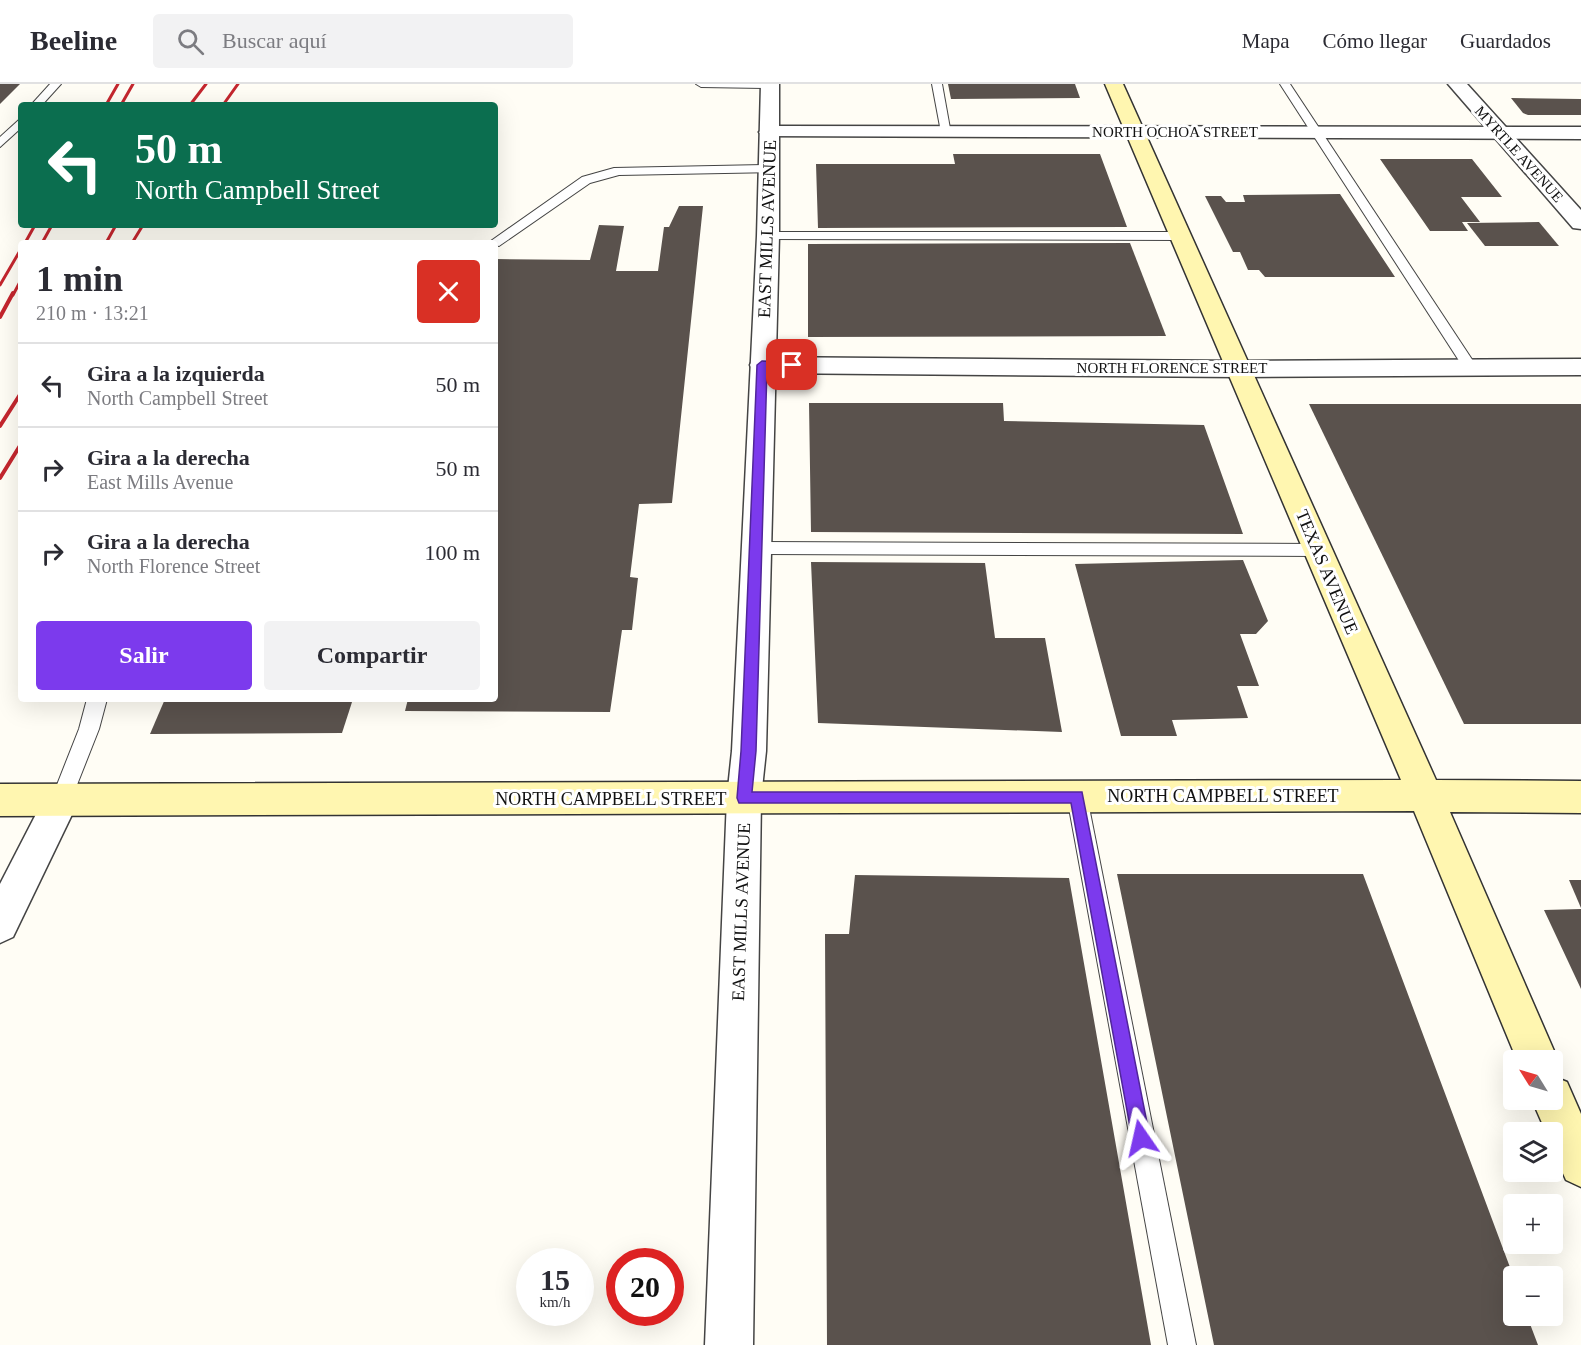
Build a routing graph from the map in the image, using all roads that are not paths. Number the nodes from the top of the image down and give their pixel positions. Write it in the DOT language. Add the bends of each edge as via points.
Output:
graph roads {
  1 [pos="56,84"];
  2 [pos="701,84"];
  3 [pos="770,84"];
  4 [pos="937,84"];
  5 [pos="1114,84"];
  6 [pos="1285,84"];
  7 [pos="1456,84"];
  8 [pos="39,102"];
  9 [pos="18,124"];
  10 [pos="769,132"];
  11 [pos="946,132"];
  12 [pos="1316,132"];
  13 [pos="1135,133"];
  14 [pos="1581,133"];
  15 [pos="1501,134"];
  16 [pos="0,144"];
  17 [pos="766,169"];
  18 [pos="1581,224"];
  19 [pos="768,236"];
  20 [pos="1181,236"];
  21 [pos="498,240"];
  22 [pos="762,365"];
  23 [pos="1470,367"];
  24 [pos="1581,367"];
  25 [pos="1239,369"];
  26 [pos="755,548"];
  27 [pos="1318,550"];
  28 [pos="96,702"];
  29 [pos="1425,795"];
  30 [pos="1077,797"];
  31 [pos="1581,797"];
  32 [pos="744,798"];
  33 [pos="0,800"];
  34 [pos="61,800"];
  35 [pos="0,924"];
  36 [pos="1533,1050"];
  37 [pos="1558,1110"];
  38 [pos="1581,1165"];
  39 [pos="729,1345"];
  40 [pos="1182,1345"];
  1 -- 8 [label="lane"];
  2 -- 3 [label="lane"];
  3 -- 10 [label="street, EAST MILLS AVENUE"];
  4 -- 11 [label="lane"];
  5 -- 13 [label="main road, TEXAS AVENUE"];
  6 -- 12 [label="lane"];
  7 -- 15 [label="street, MYRTLE AVENUE"];
  9 -- 16 [label="lane"];
  10 -- 11 [label="street, NORTH OCHOA STREET"];
  10 -- 17 [label="street, EAST MILLS AVENUE"];
  11 -- 13 [label="street, NORTH OCHOA STREET"];
  12 -- 13 [label="street, NORTH OCHOA STREET"];
  12 -- 15 [label="street, NORTH OCHOA STREET"];
  12 -- 23 [label="lane"];
  13 -- 20 [label="main road, TEXAS AVENUE"];
  14 -- 15 [label="street, NORTH OCHOA STREET"];
  15 -- 18 [label="street, MYRTLE AVENUE"];
  17 -- 19 [label="street, EAST MILLS AVENUE"];
  17 -- 21 [label="lane" via="618,171 586,180"];
  19 -- 20 [label="lane"];
  19 -- 22 [label="street, EAST MILLS AVENUE"];
  20 -- 25 [label="main road, TEXAS AVENUE"];
  22 -- 25 [label="street, NORTH FLORENCE STREET"];
  22 -- 26 [label="street, EAST MILLS AVENUE"];
  23 -- 24 [label="street, NORTH FLORENCE STREET"];
  23 -- 25 [label="street, NORTH FLORENCE STREET"];
  25 -- 27 [label="main road, TEXAS AVENUE"];
  26 -- 27 [label="lane"];
  26 -- 32 [label="street, EAST MILLS AVENUE"];
  27 -- 29 [label="main road, TEXAS AVENUE"];
  28 -- 34 [label="lane"];
  29 -- 30 [label="main road, NORTH CAMPBELL STREET"];
  29 -- 31 [label="main road, NORTH CAMPBELL STREET"];
  29 -- 36 [label="main road, TEXAS AVENUE"];
  30 -- 32 [label="main road, NORTH CAMPBELL STREET"];
  30 -- 40 [label="lane"];
  32 -- 34 [label="main road, NORTH CAMPBELL STREET"];
  32 -- 39 [label="street, EAST MILLS AVENUE"];
  33 -- 34 [label="main road, NORTH CAMPBELL STREET"];
  34 -- 35 [label="street"];
  37 -- 38 [label="main road"];
}
